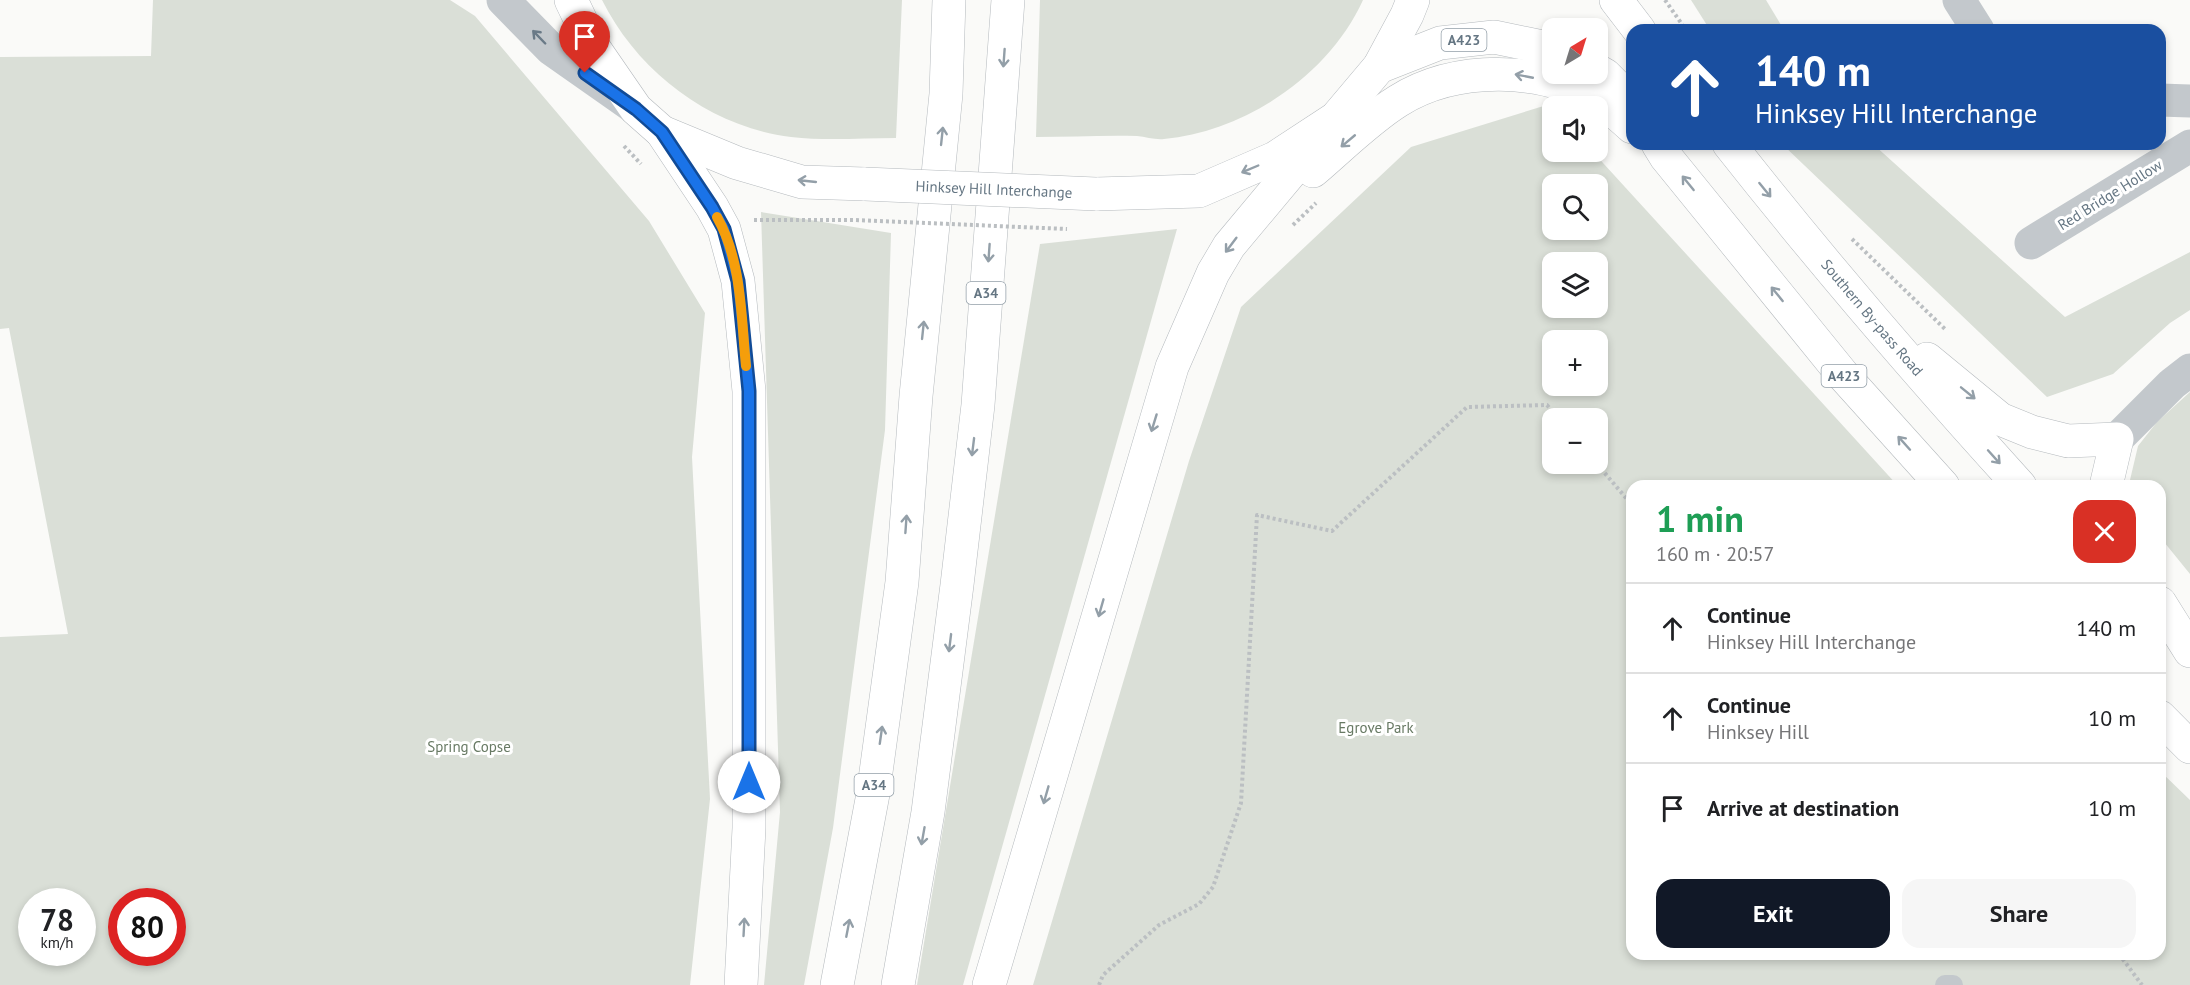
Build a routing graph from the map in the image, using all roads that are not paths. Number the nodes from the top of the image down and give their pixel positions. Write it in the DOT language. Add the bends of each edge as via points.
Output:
graph roads {
  1 [pos="503,0"];
  2 [pos="571,0"];
  3 [pos="950,0"];
  4 [pos="1008,0"];
  5 [pos="1413,0"];
  6 [pos="1616,0"];
  7 [pos="1959,0"];
  8 [pos="1634,24"];
  9 [pos="1974,24"];
  10 [pos="1542,47"];
  11 [pos="1379,67"];
  12 [pos="1608,78"];
  13 [pos="1626,96"];
  14 [pos="2166,100"];
  15 [pos="2190,102"];
  16 [pos="636,109"];
  17 [pos="1336,118"];
  18 [pos="1626,122"];
  19 [pos="662,132"];
  20 [pos="2190,146"];
  21 [pos="1661,150"];
  22 [pos="1734,150"];
  23 [pos="1269,200"];
  24 [pos="2031,243"];
  25 [pos="1858,303"];
  26 [pos="2190,370"];
  27 [pos="2117,439"];
  28 [pos="1938,480"];
  29 [pos="2015,480"];
  30 [pos="2107,480"];
  31 [pos="2166,613"];
  32 [pos="2166,638"];
  33 [pos="2190,651"];
  34 [pos="2190,663"];
  35 [pos="2166,723"];
  36 [pos="2190,747"];
  37 [pos="741,985"];
  38 [pos="837,985"];
  39 [pos="898,985"];
  40 [pos="989,985"];
  41 [pos="1945,985"];
  42 [pos="1953,985"];
  16 -- 1 [label="street, one-way" via="550,49"];
  2 -- 16 [label="highway, Hinksey Hill Interchange" via="594,48"];
  38 -- 3 [label="highway, A34, one-way" via="873,794 902,582 946,94"];
  4 -- 39 [label="highway, A34, one-way" via="978,405 928,812"];
  5 -- 11 [label="highway, Hinksey Hill Interchange"];
  6 -- 8 [label="highway"];
  7 -- 9 [label="street"];
  10 -- 11 [label="highway, A423" via="1494,37 1440,43"];
  11 -- 17 [label="highway, Hinksey Hill Interchange"];
  12 -- 13 [label="highway"];
  14 -- 15 [label="street"];
  16 -- 19 [label="highway, Hinksey Hill Interchange"];
  17 -- 19 [label="highway, Hinksey Hill Interchange, one-way, bridge" via="1275,158 1199,191 1096,194 802,182 737,163"];
  17 -- 23 [label="highway"];
  18 -- 23 [label="highway, one-way" via="1600,101 1566,85 1509,73 1470,75 1434,83 1398,101 1309,175"];
  37 -- 19 [label="highway, one-way" via="749,828 749,391 738,281 724,229"];
  20 -- 24 [label="street, Red Bridge Hollow"];
  28 -- 21 [label="highway, A423, one-way" via="1843,375"];
  22 -- 25 [label="highway, Southern By-pass Road, one-way"];
  23 -- 40 [label="highway, one-way" via="1229,246 1213,273 1172,367"];
  25 -- 27 [label="highway, one-way" via="2000,419 2068,441"];
  25 -- 29 [label="highway, Southern By-pass Road, one-way"];
  26 -- 27 [label="street"];
  27 -- 30 [label="highway"];
  31 -- 33 [label="highway"];
  32 -- 34 [label="highway"];
  35 -- 36 [label="highway"];
  41 -- 42 [label="lane"];
}
